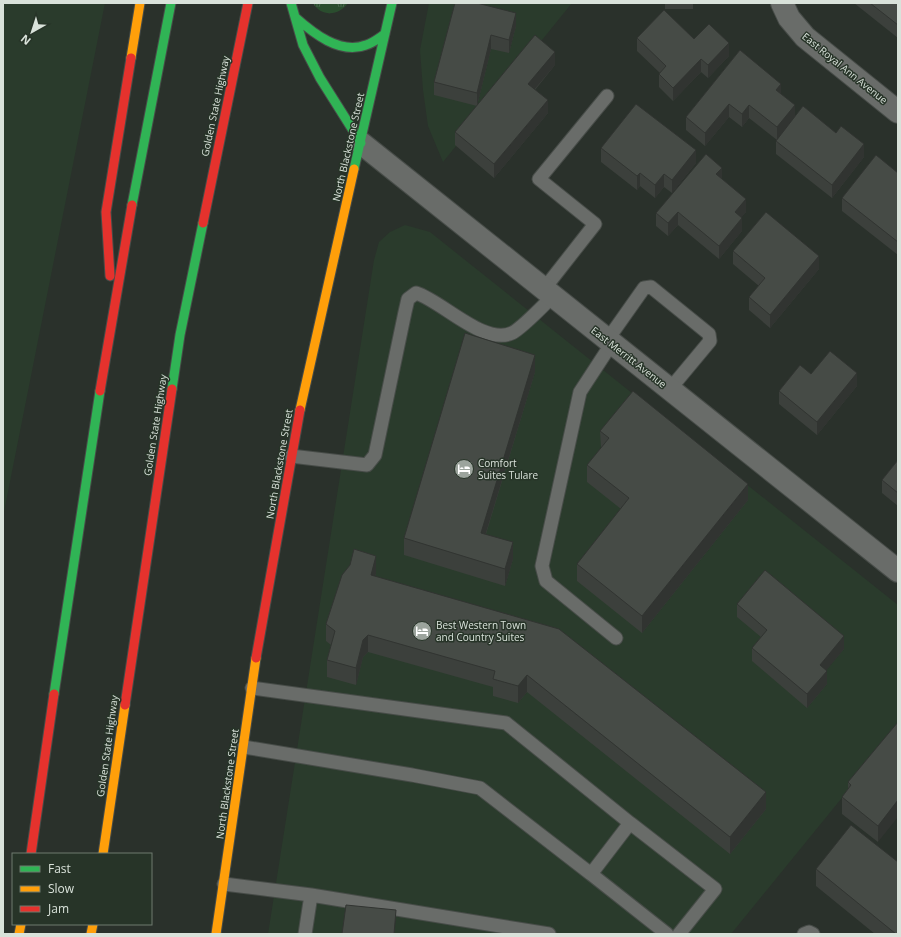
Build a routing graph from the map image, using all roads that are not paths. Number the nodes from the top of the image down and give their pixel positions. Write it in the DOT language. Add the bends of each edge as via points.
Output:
graph roads {
  1 [pos="140,3"];
  2 [pos="171,3"];
  3 [pos="248,3"];
  4 [pos="291,3"];
  5 [pos="392,3"];
  6 [pos="782,3"];
  7 [pos="295,16"];
  8 [pos="385,34"];
  9 [pos="607,96"];
  10 [pos="898,112"];
  11 [pos="361,143"];
  12 [pos="549,292"];
  13 [pos="112,313"];
  14 [pos="610,341"];
  15 [pos="670,389"];
  16 [pos="291,456"];
  17 [pos="898,571"];
  18 [pos="616,638"];
  19 [pos="252,688"];
  20 [pos="244,747"];
  21 [pos="630,823"];
  22 [pos="31,853"];
  23 [pos="103,853"];
  24 [pos="591,874"];
  25 [pos="224,884"];
  26 [pos="311,895"];
  27 [pos="216,934"];
  28 [pos="305,934"];
  29 [pos="549,934"];
  30 [pos="667,934"];
  31 [pos="679,934"];
  32 [pos="804,934"];
  33 [pos="813,934"];
  1 -- 13 [label="main road" via="106,212"];
  2 -- 13 [label="main road"];
  3 -- 23 [label="main road, Golden State Highway" via="180,335"];
  4 -- 7 [label="main road"];
  5 -- 8 [label="main road, North Blackstone Street"];
  6 -- 10 [label="street, East Royal Ann Avenue" via="789,18 805,37"];
  7 -- 8 [label="main road" via="324,40 342,45 364,46"];
  7 -- 11 [label="main road" via="303,45 320,78"];
  8 -- 11 [label="main road, North Blackstone Street"];
  9 -- 12 [label="lane" via="539,179 595,224"];
  11 -- 12 [label="street, East Merritt Avenue"];
  11 -- 16 [label="main road, North Blackstone Street" via="306,376"];
  12 -- 14 [label="street, East Merritt Avenue"];
  12 -- 16 [label="lane" via="512,333 496,335 480,330 416,293 408,299 375,455 367,465"];
  13 -- 22 [label="main road"];
  14 -- 15 [label="street, East Merritt Avenue"];
  14 -- 15 [label="lane" via="644,288 651,287 709,334 710,341"];
  14 -- 18 [label="lane" via="580,392 542,566 546,581"];
  15 -- 17 [label="street, East Merritt Avenue"];
  16 -- 19 [label="main road, North Blackstone Street"];
  19 -- 20 [label="main road, North Blackstone Street"];
  19 -- 21 [label="lane" via="506,723"];
  20 -- 24 [label="lane" via="480,788"];
  20 -- 25 [label="main road, North Blackstone Street"];
  21 -- 24 [label="lane"];
  21 -- 31 [label="lane" via="714,889"];
  24 -- 30 [label="lane"];
  25 -- 26 [label="lane"];
  25 -- 27 [label="main road, North Blackstone Street"];
  26 -- 28 [label="lane"];
  26 -- 29 [label="lane"];
  32 -- 33 [label="lane"];
}
